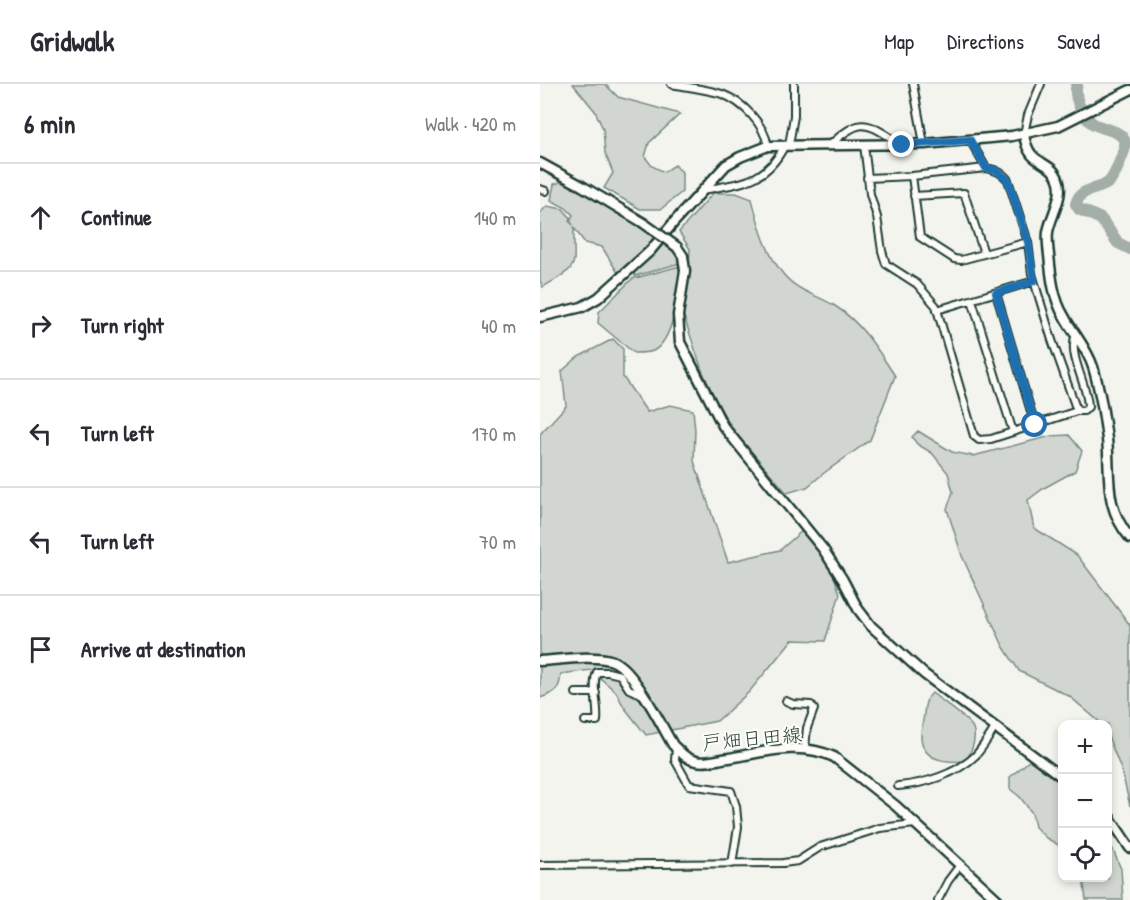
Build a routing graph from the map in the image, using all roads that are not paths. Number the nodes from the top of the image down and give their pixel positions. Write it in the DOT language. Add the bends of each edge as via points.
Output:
graph roads {
  1 [pos="671,84"];
  2 [pos="794,84"];
  3 [pos="913,84"];
  4 [pos="1041,84"];
  5 [pos="684,85"];
  6 [pos="1130,90"];
  7 [pos="1024,134"];
  8 [pos="970,140"];
  9 [pos="924,144"];
  10 [pos="787,145"];
  11 [pos="830,145"];
  12 [pos="864,145"];
  13 [pos="902,145"];
  14 [pos="768,146"];
  15 [pos="540,163"];
  16 [pos="986,168"];
  17 [pos="912,176"];
  18 [pos="867,178"];
  19 [pos="702,190"];
  20 [pos="914,196"];
  21 [pos="1028,242"];
  22 [pos="984,253"];
  23 [pos="1034,281"];
  24 [pos="996,293"];
  25 [pos="972,300"];
  26 [pos="937,310"];
  27 [pos="540,317"];
  28 [pos="1076,334"];
  29 [pos="1077,411"];
  30 [pos="1035,425"];
  31 [pos="1013,432"];
  32 [pos="1130,538"];
  33 [pos="540,661"];
  34 [pos="576,693"];
  35 [pos="596,693"];
  36 [pos="643,695"];
  37 [pos="786,701"];
  38 [pos="585,721"];
  39 [pos="995,728"];
  40 [pos="676,748"];
  41 [pos="805,748"];
  42 [pos="1058,774"];
  43 [pos="898,786"];
  44 [pos="1112,821"];
  45 [pos="915,824"];
  46 [pos="1130,848"];
  47 [pos="732,864"];
  48 [pos="540,865"];
  49 [pos="960,865"];
  50 [pos="938,900"];
  51 [pos="998,900"];
  1 -- 5 [label="street"];
  2 -- 10 [label="street" via="794,116"];
  3 -- 9 [label="street"];
  4 -- 7 [label="street"];
  5 -- 14 [label="street" via="723,94 739,103 764,132"];
  6 -- 7 [label="street" via="1058,126"];
  7 -- 8 [label="street"];
  7 -- 28 [label="street" via="1033,156 1053,170 1058,179 1059,196 1048,231 1048,254 1058,304"];
  8 -- 9 [label="street"];
  8 -- 16 [label="street"];
  9 -- 13 [label="street"];
  10 -- 11 [label="street"];
  10 -- 14 [label="street"];
  10 -- 19 [label="street" via="764,173 748,181"];
  11 -- 12 [label="street"];
  11 -- 13 [label="street" via="854,125 862,124 873,126"];
  12 -- 13 [label="street"];
  12 -- 18 [label="street"];
  14 -- 19 [label="street" via="726,165"];
  15 -- 39 [label="street, bridge" via="642,222 677,247 685,271 678,315 680,342 720,421 823,549 871,626 924,674"];
  16 -- 17 [label="street"];
  16 -- 21 [label="street" via="996,170 1008,180"];
  17 -- 18 [label="street"];
  17 -- 20 [label="street"];
  18 -- 26 [label="street" via="886,264 917,284"];
  19 -- 27 [label="street" via="650,251 598,298 582,307"];
  20 -- 22 [label="street" via="920,237 954,259"];
  20 -- 22 [label="street" via="964,193"];
  21 -- 22 [label="street"];
  21 -- 23 [label="street"];
  23 -- 24 [label="street"];
  23 -- 29 [label="street"];
  24 -- 25 [label="street"];
  24 -- 30 [label="street"];
  25 -- 26 [label="street"];
  25 -- 31 [label="street"];
  26 -- 31 [label="street" via="974,436 985,440"];
  28 -- 29 [label="street" via="1073,348 1088,399 1088,407"];
  28 -- 32 [label="street" via="1093,366 1106,438 1111,504"];
  29 -- 30 [label="street"];
  30 -- 31 [label="street"];
  33 -- 36 [label="street, 戸畑日田線" via="612,660 633,678"];
  34 -- 35 [label="street"];
  35 -- 36 [label="street" via="597,672 608,672 620,675 629,689"];
  35 -- 38 [label="street" via="597,721"];
  36 -- 40 [label="street, 戸畑日田線"];
  37 -- 41 [label="street" via="811,705 814,709"];
  39 -- 42 [label="street"];
  39 -- 43 [label="street" via="974,756 957,768 922,783"];
  40 -- 41 [label="street, 戸畑日田線" via="688,758 702,762"];
  40 -- 47 [label="street" via="675,760 690,785 731,791 738,827"];
  41 -- 45 [label="street, 戸畑日田線" via="834,757"];
  44 -- 46 [label="street"];
  45 -- 47 [label="street" via="880,828 820,847 798,861"];
  45 -- 49 [label="street, 戸畑日田線"];
  47 -- 48 [label="street"];
  49 -- 50 [label="street"];
  49 -- 51 [label="street, 戸畑日田線"];
}
